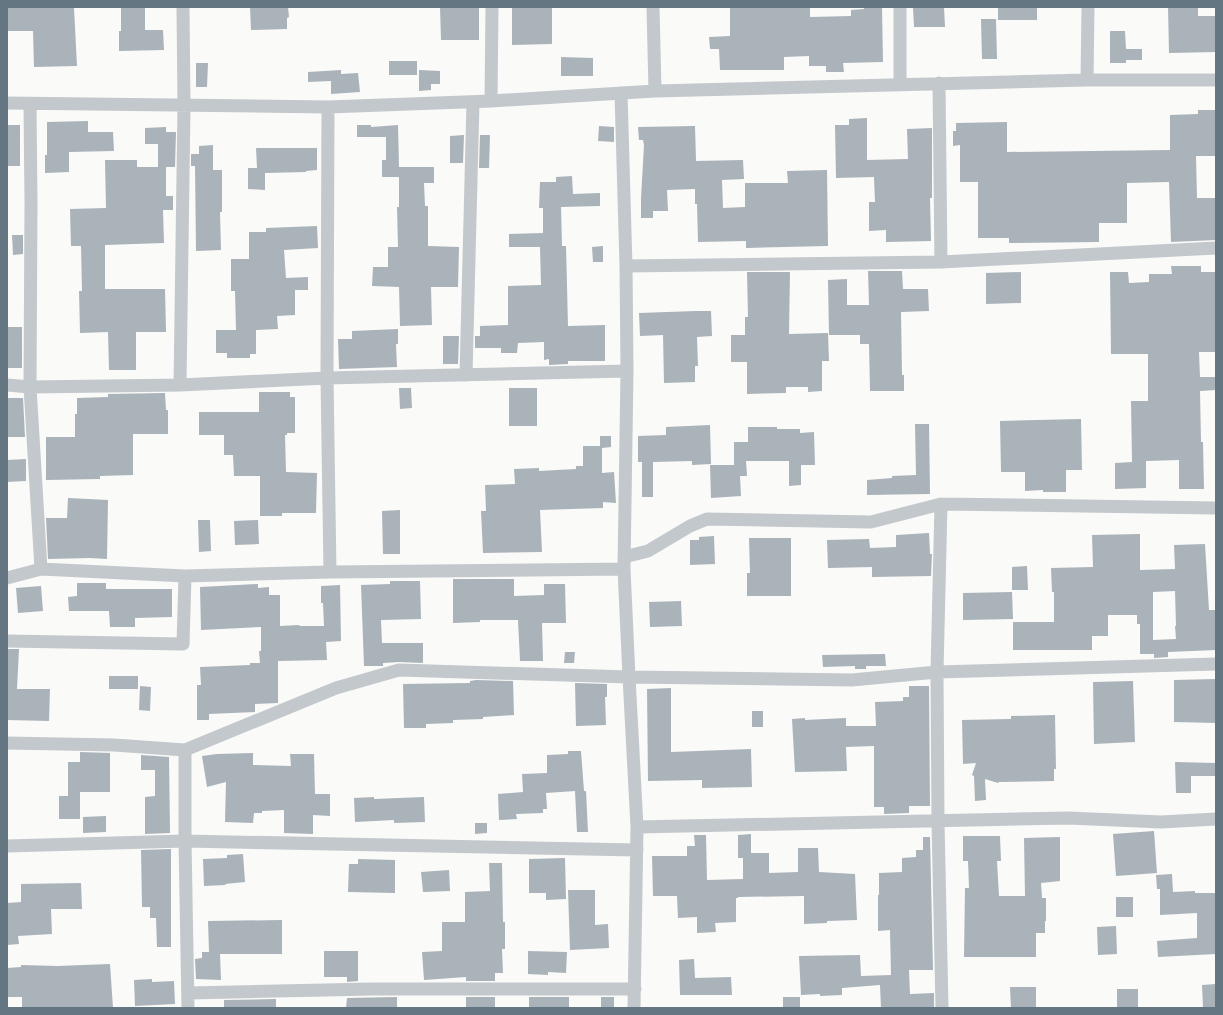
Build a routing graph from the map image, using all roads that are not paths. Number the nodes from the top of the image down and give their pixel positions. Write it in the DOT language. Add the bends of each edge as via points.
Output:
graph roads {
  1 [pos="183,7"];
  2 [pos="492,7"];
  3 [pos="653,7"];
  4 [pos="900,7"];
  5 [pos="1088,7"];
  6 [pos="1087,80"];
  7 [pos="1216,80"];
  8 [pos="939,83"];
  9 [pos="900,84"];
  10 [pos="655,91"];
  11 [pos="621,93"];
  12 [pos="491,101"];
  13 [pos="473,102"];
  14 [pos="7,103"];
  15 [pos="30,104"];
  16 [pos="184,106"];
  17 [pos="328,107"];
  18 [pos="1216,248"];
  19 [pos="941,262"];
  20 [pos="626,266"];
  21 [pos="627,371"];
  22 [pos="466,375"];
  23 [pos="327,378"];
  24 [pos="7,385"];
  25 [pos="180,385"];
  26 [pos="30,387"];
  27 [pos="941,504"];
  28 [pos="1216,508"];
  29 [pos="624,563"];
  30 [pos="41,569"];
  31 [pos="330,572"];
  32 [pos="185,576"];
  33 [pos="7,578"];
  34 [pos="7,641"];
  35 [pos="1216,664"];
  36 [pos="937,672"];
  37 [pos="629,677"];
  38 [pos="7,743"];
  39 [pos="185,750"];
  40 [pos="1216,819"];
  41 [pos="938,821"];
  42 [pos="637,827"];
  43 [pos="185,841"];
  44 [pos="7,846"];
  45 [pos="637,850"];
  46 [pos="635,989"];
  47 [pos="188,993"];
  48 [pos="188,1008"];
  49 [pos="634,1008"];
  50 [pos="942,1008"];
  1 -- 16 [label="street"];
  2 -- 12 [label="street"];
  3 -- 10 [label="street"];
  4 -- 9 [label="street"];
  5 -- 6 [label="street"];
  6 -- 7 [label="street"];
  6 -- 8 [label="street"];
  8 -- 9 [label="street"];
  8 -- 19 [label="street"];
  9 -- 10 [label="street"];
  10 -- 11 [label="street"];
  11 -- 12 [label="street"];
  11 -- 20 [label="street"];
  12 -- 13 [label="street"];
  13 -- 17 [label="street"];
  13 -- 22 [label="street"];
  14 -- 15 [label="street"];
  15 -- 16 [label="street"];
  15 -- 26 [label="street"];
  16 -- 17 [label="street"];
  16 -- 25 [label="street"];
  17 -- 23 [label="street"];
  18 -- 19 [label="street"];
  19 -- 20 [label="street"];
  20 -- 21 [label="street"];
  21 -- 22 [label="street"];
  21 -- 29 [label="street"];
  22 -- 23 [label="street"];
  23 -- 25 [label="street"];
  23 -- 31 [label="street"];
  24 -- 26 [label="street"];
  25 -- 26 [label="street"];
  26 -- 30 [label="street"];
  27 -- 28 [label="street"];
  27 -- 29 [label="street" via="871,522 707,519"];
  27 -- 36 [label="street"];
  29 -- 31 [label="street"];
  29 -- 37 [label="street"];
  30 -- 32 [label="street"];
  30 -- 33 [label="street"];
  31 -- 32 [label="street"];
  32 -- 34 [label="street" via="183,644"];
  35 -- 36 [label="street"];
  36 -- 37 [label="street" via="852,680"];
  36 -- 41 [label="street"];
  37 -- 39 [label="street" via="399,670 336,688"];
  37 -- 42 [label="street"];
  38 -- 39 [label="street" via="114,745"];
  39 -- 43 [label="street"];
  40 -- 41 [label="street" via="1161,822 1068,818"];
  41 -- 42 [label="street"];
  41 -- 50 [label="street"];
  42 -- 45 [label="street"];
  43 -- 44 [label="street"];
  43 -- 45 [label="street"];
  43 -- 47 [label="street"];
  45 -- 46 [label="street"];
  46 -- 47 [label="street" via="372,989"];
  46 -- 49 [label="street"];
  47 -- 48 [label="street"];
}
